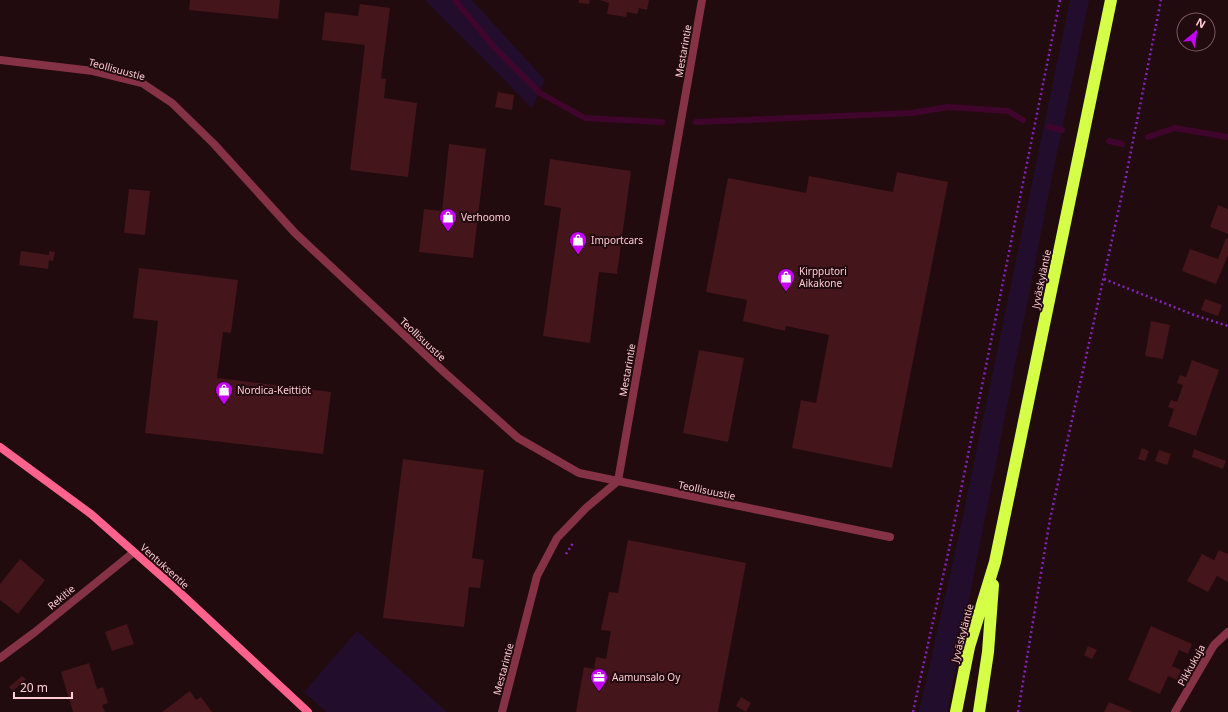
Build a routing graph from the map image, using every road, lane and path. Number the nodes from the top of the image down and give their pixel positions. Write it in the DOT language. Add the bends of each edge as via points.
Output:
graph roads {
  1 [pos="702,0"];
  2 [pos="1060,0"];
  3 [pos="1111,0"];
  4 [pos="1162,0"];
  5 [pos="0,60"];
  6 [pos="1104,278"];
  7 [pos="1228,326"];
  8 [pos="0,447"];
  9 [pos="618,481"];
  10 [pos="890,537"];
  11 [pos="575,542"];
  12 [pos="134,552"];
  13 [pos="562,560"];
  14 [pos="995,562"];
  15 [pos="1228,632"];
  16 [pos="0,658"];
  17 [pos="308,712"];
  18 [pos="502,712"];
  19 [pos="913,712"];
  20 [pos="956,712"];
  21 [pos="980,712"];
  22 [pos="1018,712"];
  23 [pos="1175,712"];
  1 -- 9 [label="street, Mestarintie"];
  2 -- 19 [label="path" via="954,526"];
  3 -- 14 [label="highway, Jyväskyläntie"];
  4 -- 6 [label="path"];
  5 -- 9 [label="street, Teollisuustie" via="92,71 142,84 172,103 214,144 295,233 518,438 579,473"];
  6 -- 7 [label="path"];
  6 -- 22 [label="path" via="1050,518"];
  8 -- 12 [label="main road, Ventuksentie" via="91,514"];
  9 -- 10 [label="street, Teollisuustie"];
  9 -- 18 [label="street, Mestarintie" via="586,508 557,538 537,576"];
  11 -- 13 [label="path"];
  12 -- 16 [label="street, Rekitie"];
  12 -- 17 [label="main road, Ventuksentie"];
  14 -- 20 [label="highway, Jyväskyläntie" via="969,647"];
  14 -- 21 [label="highway, Jyväskyläntie"];
  15 -- 23 [label="street, Pikkukuja" via="1214,644"];
}
